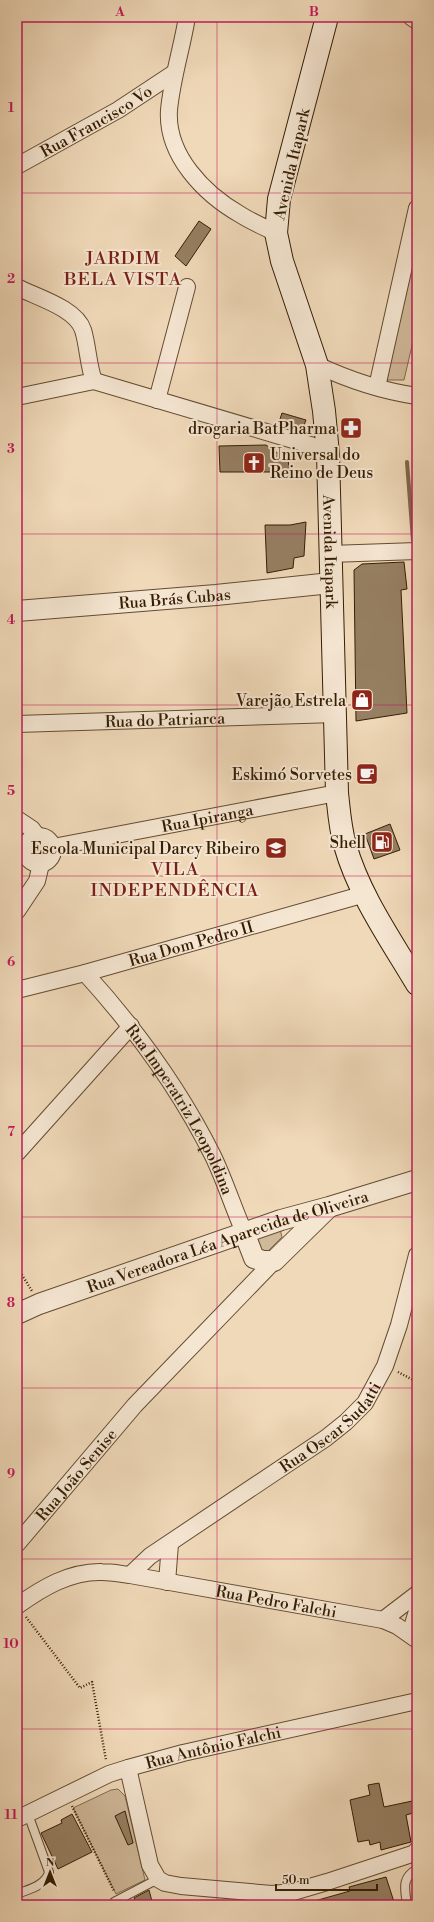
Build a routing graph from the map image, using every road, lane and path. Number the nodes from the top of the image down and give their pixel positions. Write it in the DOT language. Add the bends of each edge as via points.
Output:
graph roads {
  1 [pos="188,17"];
  2 [pos="327,17"];
  3 [pos="411,17"];
  4 [pos="417,21"];
  5 [pos="174,73"];
  6 [pos="17,166"];
  7 [pos="417,208"];
  8 [pos="276,224"];
  9 [pos="17,287"];
  10 [pos="187,287"];
  11 [pos="317,365"];
  12 [pos="94,381"];
  13 [pos="377,387"];
  14 [pos="417,396"];
  15 [pos="17,397"];
  16 [pos="157,400"];
  17 [pos="327,450"];
  18 [pos="417,551"];
  19 [pos="330,554"];
  20 [pos="331,583"];
  21 [pos="17,611"];
  22 [pos="336,714"];
  23 [pos="17,724"];
  24 [pos="337,793"];
  25 [pos="17,819"];
  26 [pos="37,836"];
  27 [pos="53,847"];
  28 [pos="21,854"];
  29 [pos="41,864"];
  30 [pos="365,894"];
  31 [pos="17,911"];
  32 [pos="85,973"];
  33 [pos="417,984"];
  34 [pos="17,990"];
  35 [pos="131,1026"];
  36 [pos="17,1152"];
  37 [pos="416,1184"];
  38 [pos="329,1207"];
  39 [pos="281,1220"];
  40 [pos="244,1232"];
  41 [pos="294,1241"];
  42 [pos="417,1255"];
  43 [pos="254,1258"];
  44 [pos="274,1261"];
  45 [pos="17,1267"];
  46 [pos="255,1281"];
  47 [pos="39,1304"];
  48 [pos="17,1314"];
  49 [pos="385,1366"];
  50 [pos="417,1382"];
  51 [pos="17,1544"];
  52 [pos="170,1544"];
  53 [pos="130,1575"];
  54 [pos="167,1582"];
  55 [pos="417,1594"];
  56 [pos="17,1606"];
  57 [pos="417,1611"];
  58 [pos="383,1620"];
  59 [pos="414,1637"];
  60 [pos="417,1701"];
  61 [pos="128,1768"];
  62 [pos="109,1774"];
  63 [pos="66,1795"];
  64 [pos="22,1816"];
  65 [pos="416,1854"];
  66 [pos="417,1869"];
  67 [pos="158,1879"];
  68 [pos="17,1894"];
  69 [pos="274,1900"];
  70 [pos="116,1901"];
  71 [pos="407,1905"];
  1 -- 5 [label="street"];
  2 -- 8 [label="main road, Avenida Itapark"];
  3 -- 4 [label="street"];
  5 -- 6 [label="street, Rua Francisco Vo" via="118,110"];
  5 -- 8 [label="street" via="169,111 170,126 173,141 193,176 241,216"];
  7 -- 13 [label="street"];
  8 -- 11 [label="main road, Avenida Itapark" via="282,261"];
  9 -- 12 [label="street" via="78,319 84,331 88,366"];
  10 -- 16 [label="street"];
  11 -- 13 [label="street"];
  11 -- 17 [label="main road, Avenida Itapark"];
  12 -- 15 [label="street"];
  12 -- 16 [label="street"];
  13 -- 14 [label="street"];
  16 -- 17 [label="street"];
  17 -- 19 [label="main road, Avenida Itapark"];
  18 -- 19 [label="street"];
  19 -- 20 [label="main road, Avenida Itapark"];
  20 -- 21 [label="street, Rua Brás Cubas"];
  20 -- 22 [label="main road, Avenida Itapark"];
  22 -- 23 [label="street, Rua do Patriarca"];
  22 -- 24 [label="main road, Avenida Itapark"];
  24 -- 27 [label="street, Rua Ipiranga"];
  24 -- 30 [label="main road, Avenida Itapark" via="344,843"];
  25 -- 26 [label="street" via="32,829"];
  26 -- 27 [label="street" via="47,839"];
  26 -- 28 [label="street" via="27,842"];
  27 -- 29 [label="street" via="50,860"];
  28 -- 29 [label="street" via="33,863"];
  29 -- 31 [label="street" via="37,881"];
  30 -- 32 [label="street, Rua Dom Pedro II"];
  30 -- 33 [label="main road, Avenida Itapark"];
  32 -- 34 [label="street, Rua Dom Pedro II"];
  32 -- 35 [label="street, Rua Imperatriz Leopoldina"];
  35 -- 36 [label="street"];
  35 -- 40 [label="street, Rua Imperatriz Leopoldina" via="200,1132"];
  37 -- 38 [label="street, Rua Vereadora Léa Aparecida de Oliveira"];
  38 -- 39 [label="street, Rua Vereadora Léa Aparecida de Oliveira"];
  38 -- 41 [label="street"];
  39 -- 40 [label="street, Rua Vereadora Léa Aparecida de Oliveira"];
  39 -- 41 [label="street" via="293,1227"];
  40 -- 43 [label="street, Rua Imperatriz Leopoldina"];
  40 -- 47 [label="street, Rua Vereadora Léa Aparecida de Oliveira"];
  41 -- 44 [label="street"];
  42 -- 49 [label="street, Rua Oscar Sudatti"];
  43 -- 44 [label="street"];
  43 -- 46 [label="street"];
  44 -- 46 [label="street, Rua João Senise"];
  45 -- 47 [label="path"];
  46 -- 51 [label="street, Rua João Senise" via="135,1405"];
  47 -- 48 [label="street, Rua Vereadora Léa Aparecida de Oliveira"];
  49 -- 50 [label="path"];
  49 -- 52 [label="street, Rua Oscar Sudatti" via="365,1403 346,1422"];
  52 -- 53 [label="street, Rua Oscar Sudatti" via="150,1556"];
  52 -- 54 [label="street"];
  53 -- 54 [label="street, Rua Pedro Falchi"];
  53 -- 56 [label="street, Rua Pedro Falchi" via="102,1572 59,1580 42,1588"];
  54 -- 58 [label="street, Rua Pedro Falchi"];
  55 -- 58 [label="street"];
  56 -- 62 [label="path" via="80,1688 92,1682"];
  57 -- 59 [label="street"];
  58 -- 59 [label="street, Rua Pedro Falchi"];
  60 -- 61 [label="street, Rua Antônio Falchi" via="183,1753"];
  61 -- 62 [label="street, Rua Antônio Falchi"];
  61 -- 67 [label="street" via="148,1859"];
  62 -- 63 [label="street, Rua Antônio Falchi"];
  63 -- 64 [label="street, Rua Antônio Falchi"];
  63 -- 70 [label="path"];
  64 -- 68 [label="lane" via="49,1872 47,1880 43,1883"];
  65 -- 69 [label="street"];
  66 -- 71 [label="lane" via="406,1879"];
  67 -- 69 [label="street" via="180,1886"];
  67 -- 70 [label="lane"];
}
